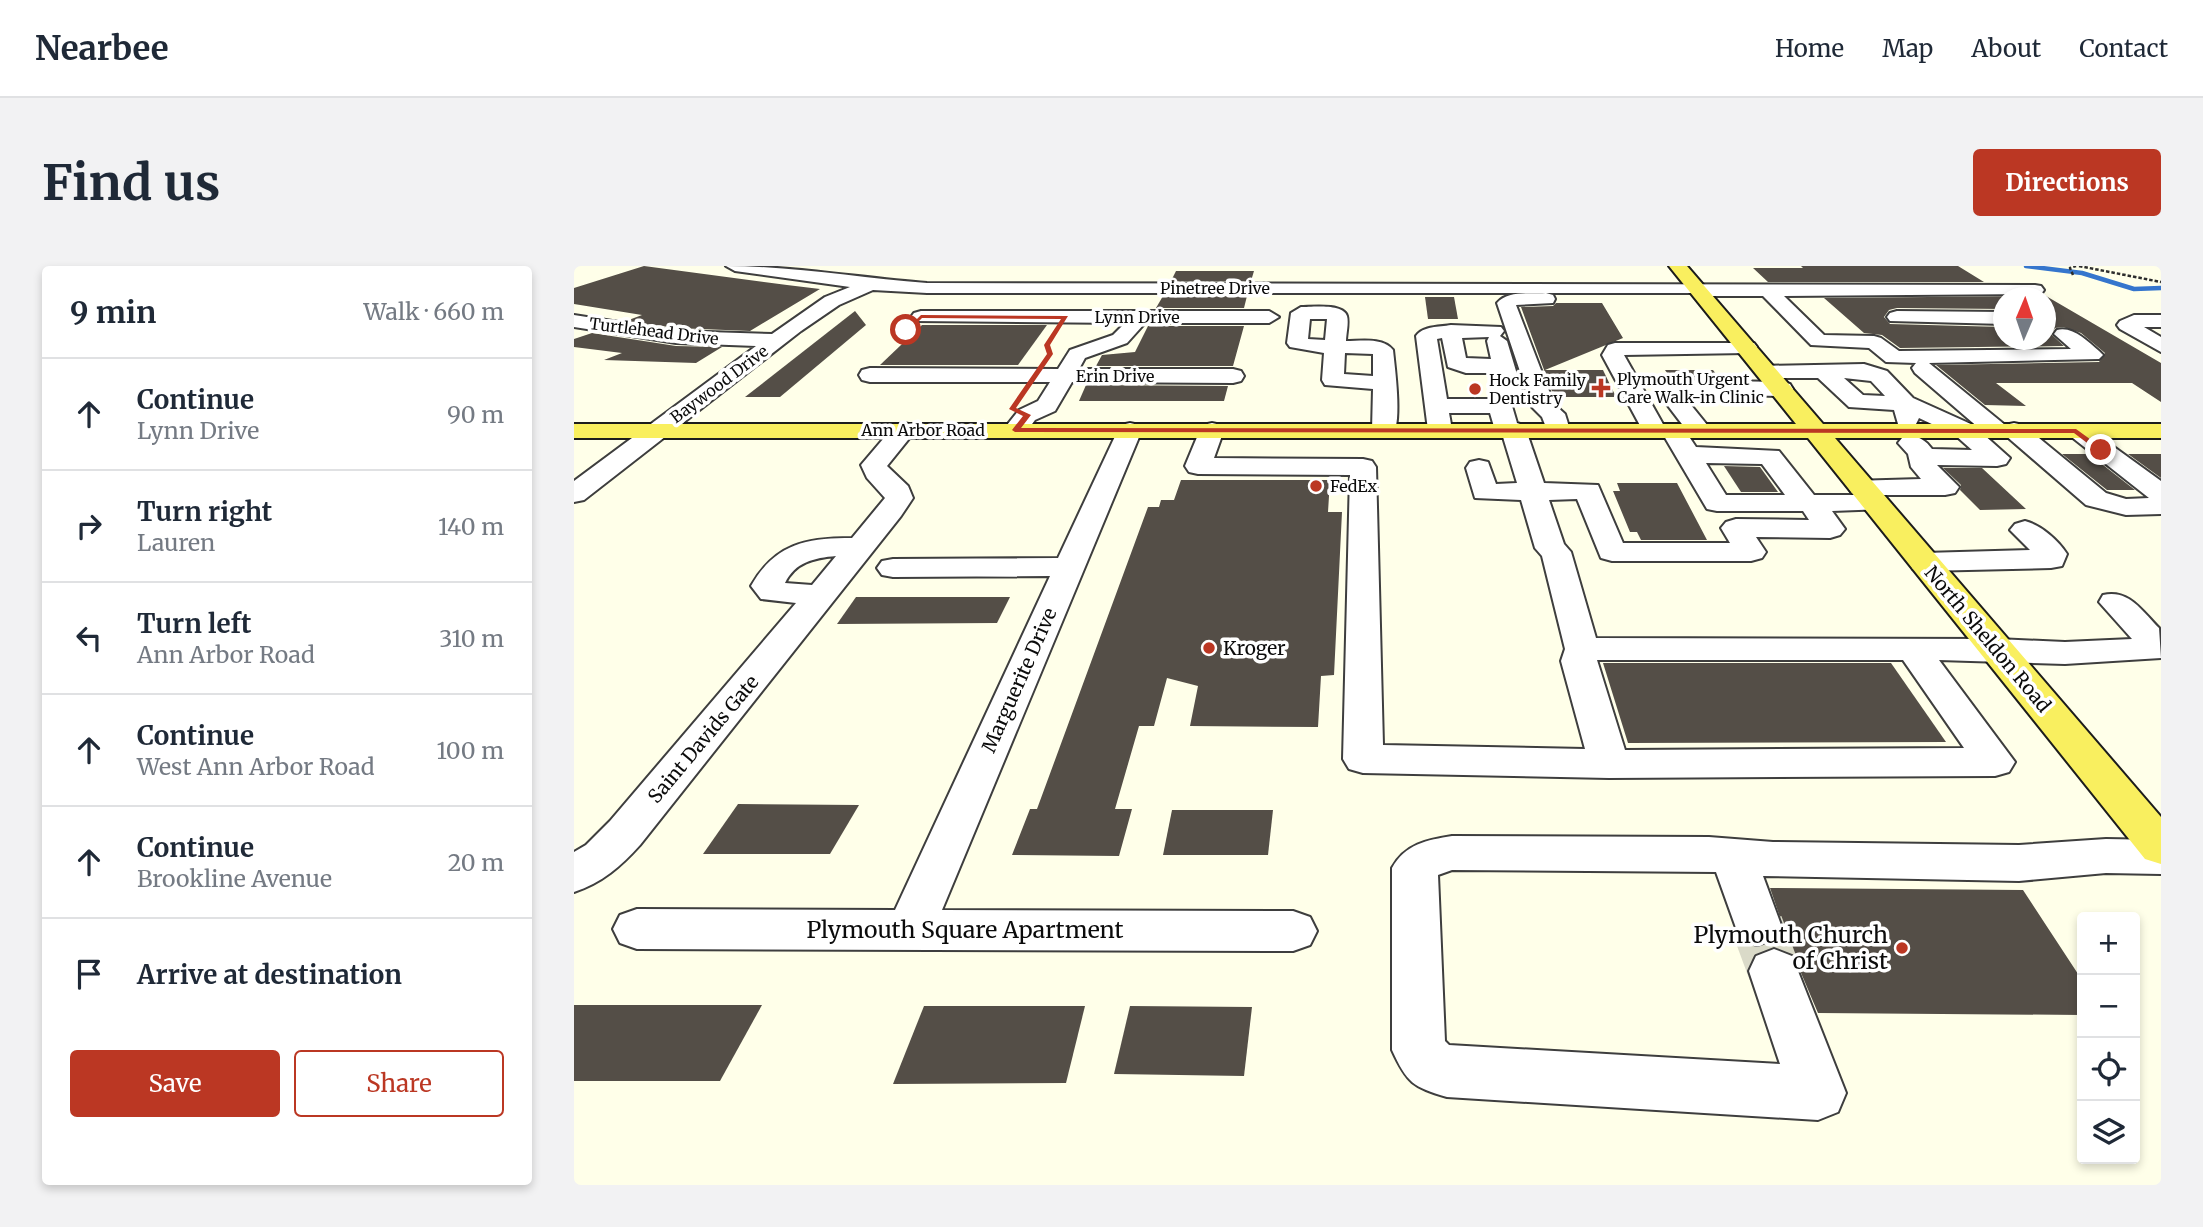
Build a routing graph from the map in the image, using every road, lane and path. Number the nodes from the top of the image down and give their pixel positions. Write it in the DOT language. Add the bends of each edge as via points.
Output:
graph roads {
  1 [pos="735,266"];
  2 [pos="1070,266"];
  3 [pos="1436,266"];
  4 [pos="1678,266"];
  5 [pos="2077,266"];
  6 [pos="1919,272"];
  7 [pos="1785,274"];
  8 [pos="2073,275"];
  9 [pos="2161,282"];
  10 [pos="871,284"];
  11 [pos="1051,288"];
  12 [pos="1304,288"];
  13 [pos="1768,291"];
  14 [pos="1803,291"];
  15 [pos="1909,291"];
  16 [pos="1946,291"];
  17 [pos="942,294"];
  18 [pos="1993,294"];
  19 [pos="1418,304"];
  20 [pos="1454,306"];
  21 [pos="1730,309"];
  22 [pos="1488,310"];
  23 [pos="1301,313"];
  24 [pos="921,317"];
  25 [pos="1066,317"];
  26 [pos="1269,317"];
  27 [pos="1794,317"];
  28 [pos="1822,317"];
  29 [pos="1877,317"];
  30 [pos="1137,318"];
  31 [pos="1950,318"];
  32 [pos="1993,318"];
  33 [pos="2161,321"];
  34 [pos="577,323"];
  35 [pos="906,330"];
  36 [pos="1993,334"];
  37 [pos="2056,335"];
  38 [pos="777,340"];
  39 [pos="2156,340"];
  40 [pos="1050,346"];
  41 [pos="1335,347"];
  42 [pos="1747,347"];
  43 [pos="1077,354"];
  44 [pos="1504,366"];
  45 [pos="1923,368"];
  46 [pos="870,375"];
  47 [pos="1035,375"];
  48 [pos="1064,376"];
  49 [pos="1233,376"];
  50 [pos="1774,380"];
  51 [pos="1384,383"];
  52 [pos="1905,403"];
  53 [pos="1436,406"];
  54 [pos="1507,422"];
  55 [pos="1021,423"];
  56 [pos="657,430"];
  57 [pos="904,430"];
  58 [pos="1130,430"];
  59 [pos="1212,430"];
  60 [pos="1384,430"];
  61 [pos="1440,430"];
  62 [pos="1558,430"];
  63 [pos="1817,430"];
  64 [pos="1907,430"];
  65 [pos="1964,430"];
  66 [pos="2005,430"];
  67 [pos="574,431"];
  68 [pos="1676,431"];
  69 [pos="2070,431"];
  70 [pos="2161,431"];
  71 [pos="1688,455"];
  72 [pos="1921,457"];
  73 [pos="1479,468"];
  74 [pos="1534,491"];
  75 [pos="574,494"];
  76 [pos="2161,494"];
  77 [pos="1868,495"];
  78 [pos="1809,503"];
  79 [pos="2161,506"];
  80 [pos="2025,530"];
  81 [pos="861,547"];
  82 [pos="1556,552"];
  83 [pos="1612,552"];
  84 [pos="1924,562"];
  85 [pos="1068,567"];
  86 [pos="893,568"];
  87 [pos="823,595"];
  88 [pos="2115,602"];
  89 [pos="1582,649"];
  90 [pos="1913,650"];
  91 [pos="1997,650"];
  92 [pos="1609,764"];
  93 [pos="2156,836"];
  94 [pos="1733,856"];
  95 [pos="574,874"];
  96 [pos="1757,925"];
  97 [pos="637,929"];
  98 [pos="910,930"];
  99 [pos="1293,930"];
  100 [pos="1774,971"];
  1 -- 10 [label="street, Pinetree Drive"];
  2 -- 11 [label="street"];
  3 -- 20 [label="street"];
  4 -- 21 [label="main road, North Sheldon Road"];
  5 -- 8 [label="path" via="2070,268"];
  5 -- 9 [label="path"];
  6 -- 16 [label="street"];
  7 -- 14 [label="street"];
  10 -- 11 [label="street, Pinetree Drive"];
  10 -- 38 [label="street, Baywood Drive" via="832,301"];
  11 -- 12 [label="street, Pinetree Drive"];
  12 -- 19 [label="street, Pinetree Drive" via="1333,280"];
  12 -- 23 [label="street"];
  13 -- 14 [label="street"];
  13 -- 21 [label="street"];
  13 -- 27 [label="street"];
  14 -- 15 [label="street"];
  15 -- 16 [label="street"];
  15 -- 31 [label="street"];
  16 -- 18 [label="street"];
  17 -- 24 [label="street"];
  19 -- 20 [label="street, Pinetree Drive"];
  19 -- 20 [label="street" via="1427,321"];
  20 -- 22 [label="street"];
  20 -- 22 [label="street, Pinetree Drive"];
  20 -- 44 [label="street" via="1456,362"];
  20 -- 53 [label="street" via="1426,336"];
  21 -- 22 [label="street, Pinetree Drive" via="1581,283 1545,282"];
  21 -- 27 [label="street"];
  21 -- 42 [label="main road, North Sheldon Road"];
  21 -- 62 [label="street" via="1524,299 1506,303 1544,407 1553,414"];
  22 -- 44 [label="street"];
  23 -- 41 [label="street" via="1337,316"];
  23 -- 41 [label="street" via="1297,343"];
  24 -- 25 [label="street, Lynn Drive"];
  24 -- 35 [label="street"];
  25 -- 30 [label="street, Lynn Drive"];
  25 -- 40 [label="street"];
  26 -- 30 [label="street, Lynn Drive"];
  27 -- 28 [label="street"];
  27 -- 37 [label="street" via="1831,354 1840,356 2092,355"];
  29 -- 31 [label="street"];
  30 -- 43 [label="street" via="1120,339"];
  31 -- 32 [label="street"];
  31 -- 36 [label="street"];
  33 -- 39 [label="street" via="2127,325"];
  34 -- 38 [label="street, Turtlehead Drive" via="676,337"];
  38 -- 56 [label="street, Baywood Drive"];
  40 -- 43 [label="street"];
  40 -- 47 [label="street"];
  41 -- 51 [label="street" via="1383,350"];
  41 -- 51 [label="street" via="1333,380"];
  42 -- 50 [label="main road, North Sheldon Road"];
  42 -- 68 [label="street" via="1615,349 1613,355"];
  43 -- 48 [label="street"];
  44 -- 54 [label="street" via="1511,391"];
  45 -- 66 [label="street"];
  46 -- 47 [label="street, Erin Drive"];
  47 -- 48 [label="street, Erin Drive"];
  47 -- 55 [label="street" via="1012,409"];
  48 -- 49 [label="street, Erin Drive"];
  48 -- 55 [label="street" via="1047,406"];
  50 -- 52 [label="street" via="1824,371 1857,402"];
  50 -- 63 [label="main road, North Sheldon Road"];
  50 -- 68 [label="street" via="1670,387"];
  51 -- 60 [label="street"];
  52 -- 64 [label="street"];
  52 -- 65 [label="street"];
  53 -- 54 [label="street"];
  53 -- 61 [label="street"];
  54 -- 61 [label="main road, Ann Arbor Road"];
  54 -- 62 [label="main road, Ann Arbor Road"];
  54 -- 74 [label="street"];
  55 -- 57 [label="main road, Ann Arbor Road"];
  55 -- 58 [label="main road, Ann Arbor Road"];
  56 -- 57 [label="main road, Ann Arbor Road"];
  56 -- 67 [label="main road, Ann Arbor Road"];
  56 -- 75 [label="street, Baywood Drive"];
  57 -- 81 [label="street, Saint Davids Gate" via="874,465 899,498"];
  58 -- 59 [label="main road, Ann Arbor Road"];
  58 -- 85 [label="street, Marguerite Drive"];
  59 -- 60 [label="main road, Ann Arbor Road"];
  59 -- 92 [label="street" via="1198,466 1363,467 1363,759"];
  60 -- 61 [label="main road, Ann Arbor Road"];
  62 -- 68 [label="main road, Ann Arbor Road"];
  63 -- 64 [label="main road, Ann Arbor Road"];
  63 -- 68 [label="main road, Ann Arbor Road"];
  63 -- 77 [label="main road, North Sheldon Road"];
  64 -- 65 [label="main road, Ann Arbor Road"];
  64 -- 72 [label="street"];
  65 -- 66 [label="main road, Ann Arbor Road"];
  65 -- 72 [label="street" via="1997,458"];
  66 -- 69 [label="main road, Ann Arbor Road"];
  66 -- 79 [label="street" via="2096,499 2126,507"];
  68 -- 71 [label="street"];
  69 -- 70 [label="main road"];
  69 -- 76 [label="street"];
  71 -- 78 [label="street" via="1770,456"];
  71 -- 78 [label="street" via="1717,503"];
  72 -- 77 [label="street" via="1924,467 1945,487"];
  73 -- 74 [label="street" via="1485,492"];
  74 -- 82 [label="street" via="1550,548"];
  74 -- 83 [label="street" via="1588,491"];
  77 -- 78 [label="street"];
  77 -- 84 [label="main road, North Sheldon Road"];
  78 -- 83 [label="street" via="1830,529 1736,528 1751,552"];
  80 -- 84 [label="street" via="2052,554 2051,559"];
  81 -- 87 [label="street, Saint Davids Gate"];
  81 -- 87 [label="street" via="803,550 791,557 767,586 772,592"];
  82 -- 83 [label="street"];
  82 -- 89 [label="street"];
  84 -- 91 [label="main road, North Sheldon Road"];
  85 -- 86 [label="street"];
  85 -- 98 [label="street, Marguerite Drive"];
  87 -- 95 [label="street, Saint Davids Gate" via="625,833 602,857"];
  88 -- 91 [label="street" via="2147,635 2153,649"];
  89 -- 90 [label="street"];
  89 -- 92 [label="street" via="1579,661"];
  90 -- 91 [label="street"];
  90 -- 92 [label="street" via="1995,762"];
  91 -- 93 [label="main road, North Sheldon Road"];
  93 -- 94 [label="street" via="2106,856 2019,863"];
  94 -- 96 [label="street"];
  94 -- 100 [label="street" via="1452,853 1422,861 1415,868 1419,1050 1433,1067 1447,1070 1818,1093"];
  97 -- 98 [label="street, Plymouth Square Apartment"];
  98 -- 99 [label="street, Plymouth Square Apartment"];
}
